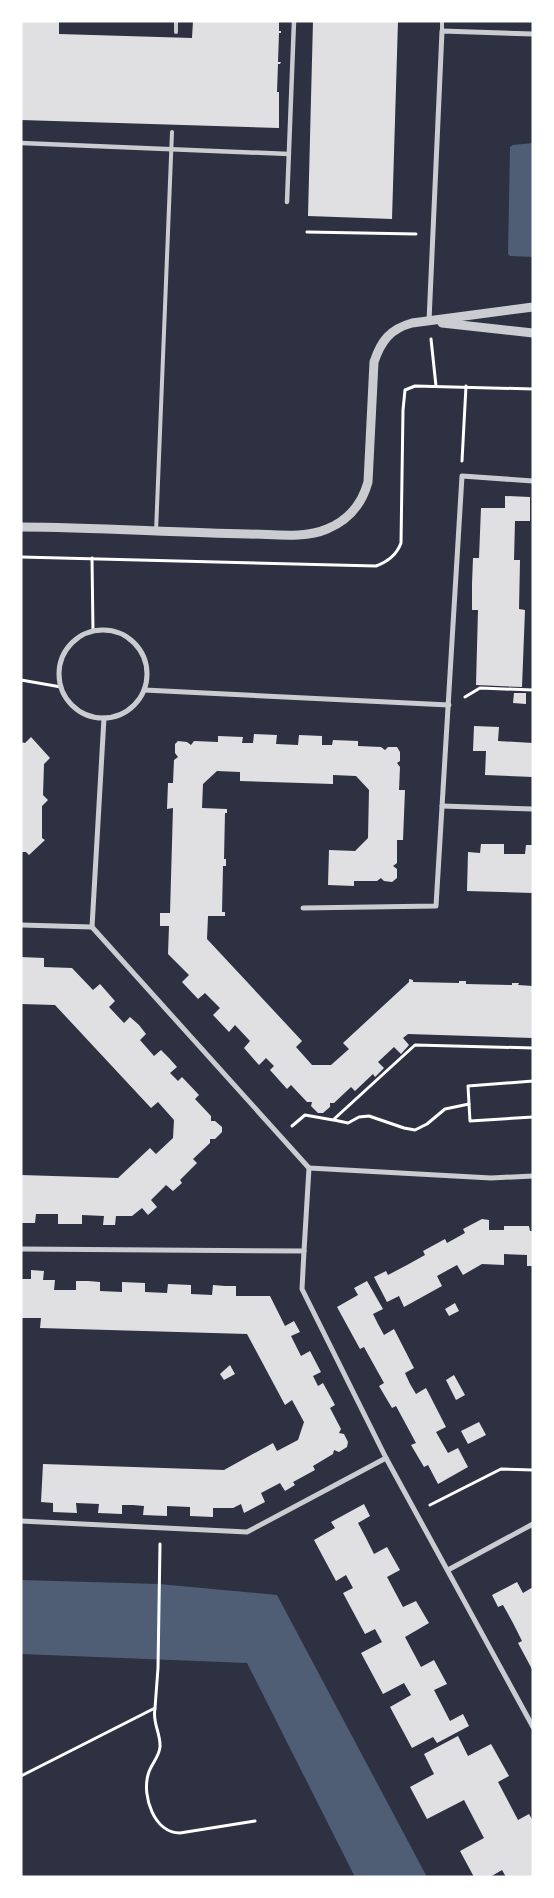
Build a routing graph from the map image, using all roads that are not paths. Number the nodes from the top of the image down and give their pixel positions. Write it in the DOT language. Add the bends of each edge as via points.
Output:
graph roads {
  1 [pos="176,21"];
  2 [pos="294,21"];
  3 [pos="442,21"];
  4 [pos="442,31"];
  5 [pos="176,32"];
  6 [pos="533,34"];
  7 [pos="172,132"];
  8 [pos="21,143"];
  9 [pos="171,150"];
  10 [pos="289,154"];
  11 [pos="287,202"];
  12 [pos="533,307"];
  13 [pos="429,322"];
  14 [pos="533,333"];
  15 [pos="533,480"];
  16 [pos="21,527"];
  17 [pos="156,532"];
  18 [pos="144,690"];
  19 [pos="449,705"];
  20 [pos="104,718"];
  21 [pos="442,806"];
  22 [pos="533,809"];
  23 [pos="303,908"];
  24 [pos="21,925"];
  25 [pos="92,927"];
  26 [pos="309,1168"];
  27 [pos="533,1176"];
  28 [pos="21,1249"];
  29 [pos="304,1251"];
  30 [pos="386,1458"];
  31 [pos="21,1521"];
  32 [pos="533,1524"];
  33 [pos="448,1570"];
  34 [pos="533,1727"];
  1 -- 5 [label="lane"];
  2 -- 10 [label="street"];
  3 -- 4 [label="lane"];
  4 -- 6 [label="street"];
  4 -- 13 [label="street"];
  7 -- 9 [label="lane"];
  8 -- 9 [label="street"];
  9 -- 10 [label="street"];
  9 -- 17 [label="lane"];
  10 -- 11 [label="street"];
  12 -- 13 [label="street"];
  13 -- 14 [label="street"];
  13 -- 17 [label="street" via="399,328 386,336 378,349 374,362 368,482 359,504 342,521 328,529 305,534"];
  15 -- 19 [label="street" via="462,476"];
  16 -- 17 [label="street"];
  18 -- 19 [label="street"];
  18 -- 20 [label="street" via="128,710"];
  18 -- 20 [label="street" via="146,663 131,640 106,630 80,636 62,659 61,687 78,710"];
  19 -- 21 [label="street"];
  20 -- 25 [label="street"];
  21 -- 22 [label="street"];
  21 -- 23 [label="street" via="436,906"];
  24 -- 25 [label="street"];
  25 -- 26 [label="street"];
  26 -- 27 [label="street" via="491,1178"];
  26 -- 29 [label="street"];
  28 -- 29 [label="street"];
  29 -- 30 [label="street" via="302,1290"];
  30 -- 31 [label="street" via="247,1532"];
  30 -- 33 [label="street"];
  32 -- 33 [label="street"];
  33 -- 34 [label="street"];
}
